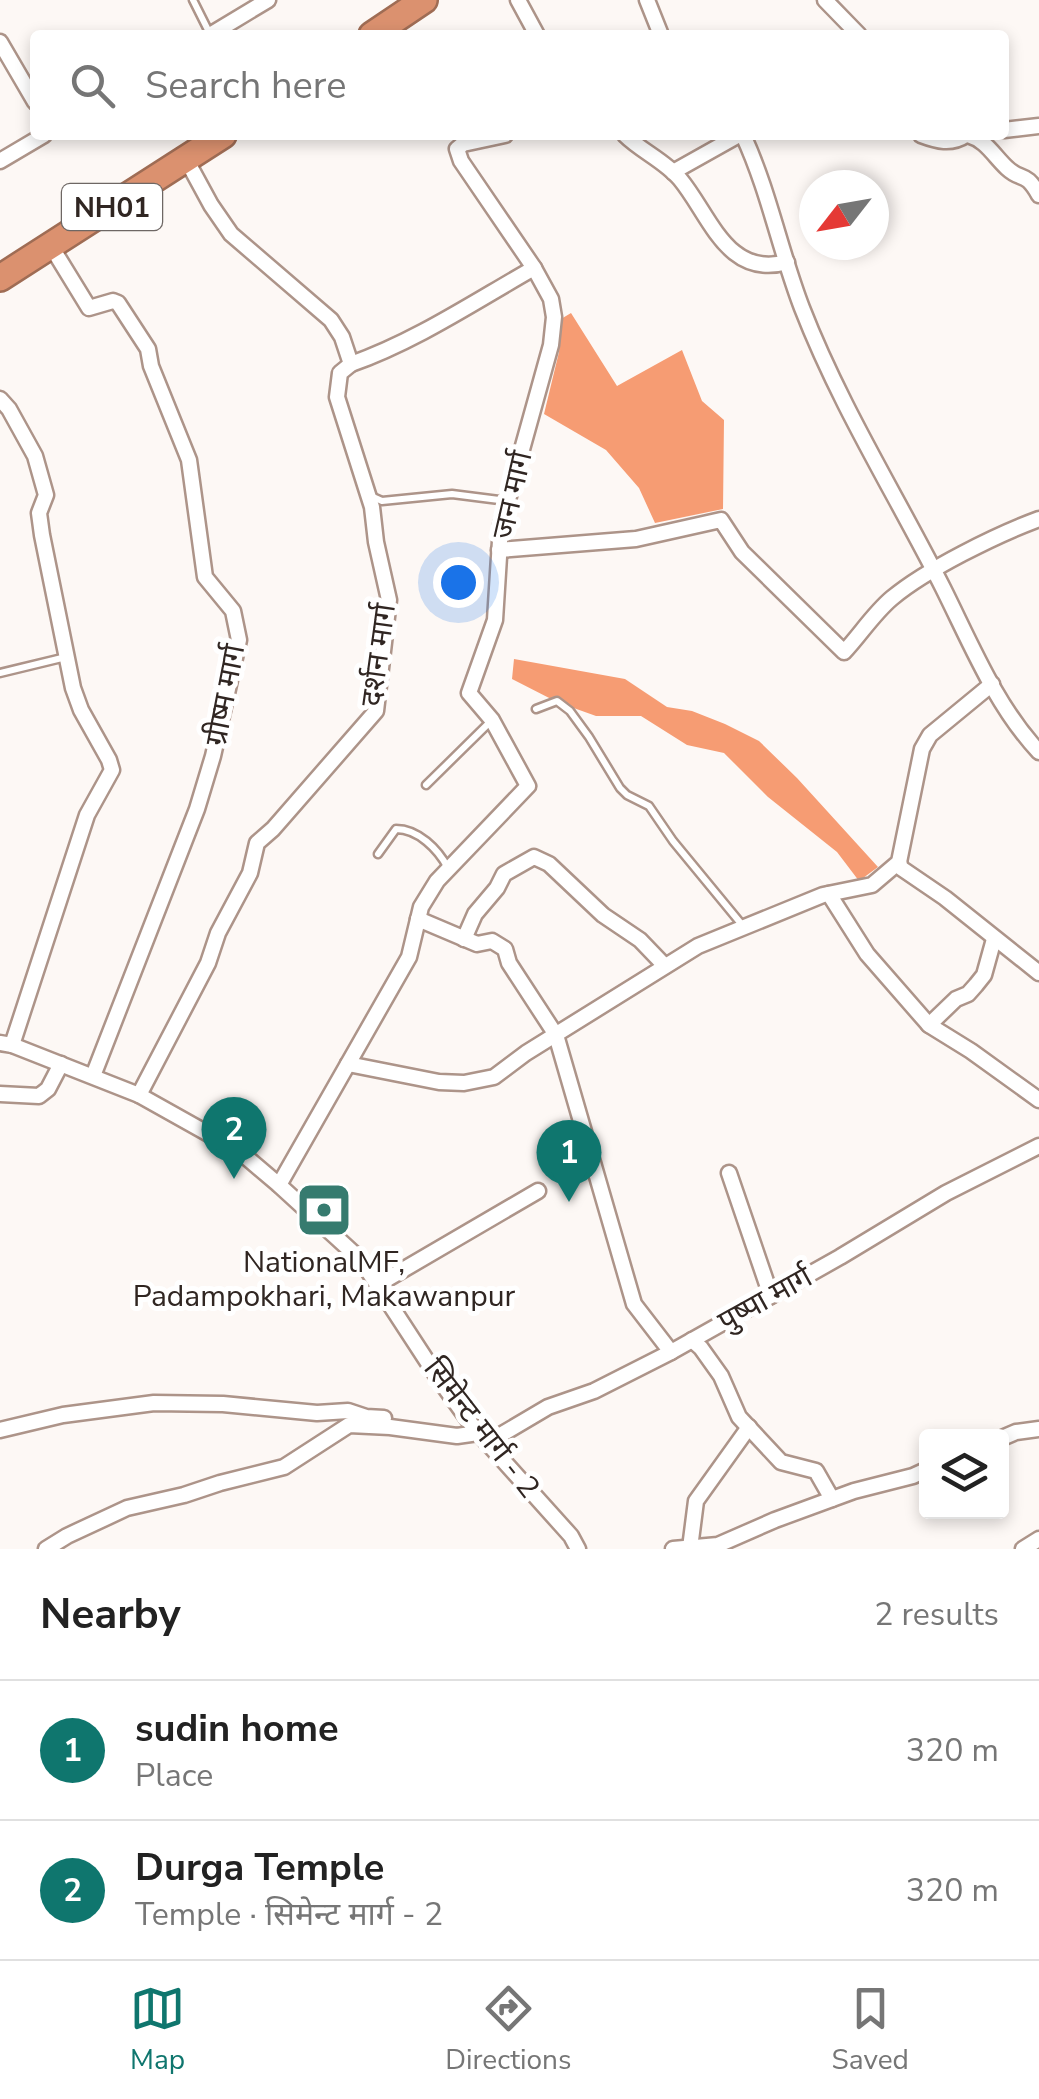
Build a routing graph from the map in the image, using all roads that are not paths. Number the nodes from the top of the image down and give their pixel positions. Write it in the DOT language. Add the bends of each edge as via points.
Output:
graph roads {
  1 [pos="193,0"];
  2 [pos="268,0"];
  3 [pos="518,0"];
  4 [pos="647,0"];
  5 [pos="825,0"];
  6 [pos="409,4"];
  7 [pos="208,30"];
  8 [pos="218,30"];
  9 [pos="378,30"];
  10 [pos="534,30"];
  11 [pos="659,30"];
  12 [pos="853,30"];
  13 [pos="0,42"];
  14 [pos="30,93"];
  15 [pos="1039,126"];
  16 [pos="1009,129"];
  17 [pos="36,140"];
  18 [pos="215,140"];
  19 [pos="481,140"];
  20 [pos="631,140"];
  21 [pos="732,140"];
  22 [pos="744,140"];
  23 [pos="974,140"];
  24 [pos="186,160"];
  25 [pos="0,161"];
  26 [pos="673,172"];
  27 [pos="1039,195"];
  28 [pos="51,246"];
  29 [pos="788,262"];
  30 [pos="534,268"];
  31 [pos="0,278"];
  32 [pos="351,364"];
  33 [pos="0,399"];
  34 [pos="368,494"];
  35 [pos="508,501"];
  36 [pos="1039,519"];
  37 [pos="499,550"];
  38 [pos="934,570"];
  39 [pos="67,656"];
  40 [pos="0,673"];
  41 [pos="992,684"];
  42 [pos="536,708"];
  43 [pos="492,720"];
  44 [pos="1039,752"];
  45 [pos="426,785"];
  46 [pos="378,854"];
  47 [pos="899,862"];
  48 [pos="449,869"];
  49 [pos="829,894"];
  50 [pos="418,919"];
  51 [pos="743,926"];
  52 [pos="464,938"];
  53 [pos="994,939"];
  54 [pos="665,966"];
  55 [pos="1039,974"];
  56 [pos="929,1025"];
  57 [pos="556,1034"];
  58 [pos="6,1044"];
  59 [pos="62,1064"];
  60 [pos="348,1064"];
  61 [pos="93,1076"];
  62 [pos="0,1094"];
  63 [pos="139,1096"];
  64 [pos="1039,1100"];
  65 [pos="1039,1146"];
  66 [pos="730,1173"];
  67 [pos="279,1184"];
  68 [pos="538,1191"];
  69 [pos="377,1285"];
  70 [pos="771,1296"];
  71 [pos="692,1340"];
  72 [pos="671,1352"];
  73 [pos="749,1427"];
  74 [pos="1039,1429"];
  75 [pos="0,1430"];
  76 [pos="422,1431"];
  77 [pos="1009,1435"];
  78 [pos="483,1438"];
  79 [pos="919,1472"];
  80 [pos="832,1499"];
  81 [pos="1039,1538"];
  82 [pos="690,1548"];
  83 [pos="46,1549"];
  84 [pos="578,1549"];
  85 [pos="589,1549"];
  86 [pos="673,1549"];
  87 [pos="1022,1549"];
  1 -- 7 [label="lane"];
  2 -- 8 [label="street"];
  3 -- 10 [label="street"];
  4 -- 11 [label="street"];
  5 -- 12 [label="street"];
  6 -- 9 [label="highway"];
  13 -- 14 [label="street"];
  15 -- 16 [label="street"];
  17 -- 25 [label="street"];
  18 -- 24 [label="highway, NH01"];
  19 -- 30 [label="street, जन मार्ग" via="457,148 461,161"];
  20 -- 26 [label="street"];
  21 -- 26 [label="street"];
  22 -- 29 [label="street"];
  23 -- 27 [label="street" via="1031,181"];
  24 -- 28 [label="highway, NH01"];
  24 -- 32 [label="street" via="231,234 331,320"];
  26 -- 29 [label="street" via="739,257 774,266"];
  28 -- 31 [label="highway, NH01"];
  28 -- 61 [label="street, ग्रीष्म मार्ग" via="89,308 118,303 148,349 189,460 206,577 233,612 239,640 197,809"];
  29 -- 38 [label="street" via="846,410"];
  30 -- 32 [label="street"];
  30 -- 35 [label="street, जन मार्ग" via="551,299 551,345"];
  32 -- 34 [label="street, दर्शन मार्ग" via="340,373 337,397"];
  33 -- 39 [label="street" via="34,456 46,495 39,513"];
  34 -- 35 [label="lane" via="382,502 452,494"];
  34 -- 63 [label="street, दर्शन मार्ग" via="389,600 376,712 258,843 250,874"];
  35 -- 37 [label="street, जन मार्ग"];
  36 -- 38 [label="street"];
  37 -- 38 [label="street" via="636,539 720,520 742,552 844,652 888,600"];
  37 -- 43 [label="street, जन मार्ग" via="495,620 469,693"];
  38 -- 41 [label="street"];
  39 -- 40 [label="lane"];
  39 -- 58 [label="street" via="81,710 112,770 87,814"];
  41 -- 44 [label="street"];
  41 -- 47 [label="street" via="922,749"];
  42 -- 51 [label="lane" via="557,701 570,711 620,788 648,806"];
  43 -- 45 [label="lane"];
  43 -- 48 [label="street, जन मार्ग" via="528,786"];
  46 -- 48 [label="lane" via="402,828 440,852"];
  47 -- 49 [label="street" via="872,885"];
  47 -- 53 [label="street"];
  48 -- 50 [label="street, जन मार्ग"];
  49 -- 51 [label="street"];
  49 -- 56 [label="street" via="867,954"];
  50 -- 52 [label="street"];
  50 -- 60 [label="street, जन मार्ग" via="409,957"];
  51 -- 54 [label="street"];
  52 -- 54 [label="street" via="504,874 534,857"];
  52 -- 57 [label="street" via="504,949"];
  53 -- 55 [label="street"];
  53 -- 56 [label="street" via="984,975"];
  54 -- 57 [label="street"];
  56 -- 64 [label="street"];
  57 -- 60 [label="street" via="494,1076 464,1083"];
  57 -- 72 [label="street" via="634,1304"];
  58 -- 59 [label="street, सिमेन्ट मार्ग - 2"];
  59 -- 61 [label="street, सिमेन्ट मार्ग - 2"];
  59 -- 62 [label="street" via="40,1096"];
  60 -- 67 [label="street, जन मार्ग"];
  61 -- 63 [label="street, सिमेन्ट मार्ग - 2"];
  63 -- 67 [label="street, सिमेन्ट मार्ग - 2" via="239,1151"];
  65 -- 70 [label="street, पुष्पा मार्ग" via="946,1192"];
  66 -- 70 [label="street"];
  67 -- 69 [label="street, सिमेन्ट मार्ग - 2" via="361,1260"];
  68 -- 69 [label="street"];
  69 -- 78 [label="street, सिमेन्ट मार्ग - 2"];
  70 -- 71 [label="street, पुष्पा मार्ग"];
  71 -- 72 [label="street, पुष्पा मार्ग"];
  71 -- 73 [label="street"];
  72 -- 78 [label="street, पुष्पा मार्ग"];
  73 -- 80 [label="street" via="781,1462 816,1470"];
  73 -- 82 [label="street" via="696,1501"];
  74 -- 77 [label="street"];
  75 -- 76 [label="street" via="132,1405 198,1403 348,1411 409,1421"];
  76 -- 78 [label="street"];
  76 -- 83 [label="street" via="348,1425 284,1467 127,1508"];
  78 -- 84 [label="street, सिमेन्ट मार्ग - 2"];
  79 -- 80 [label="street"];
  80 -- 82 [label="street" via="718,1545"];
  81 -- 87 [label="street"];
  82 -- 86 [label="street"];
  84 -- 85 [label="street"];
}
